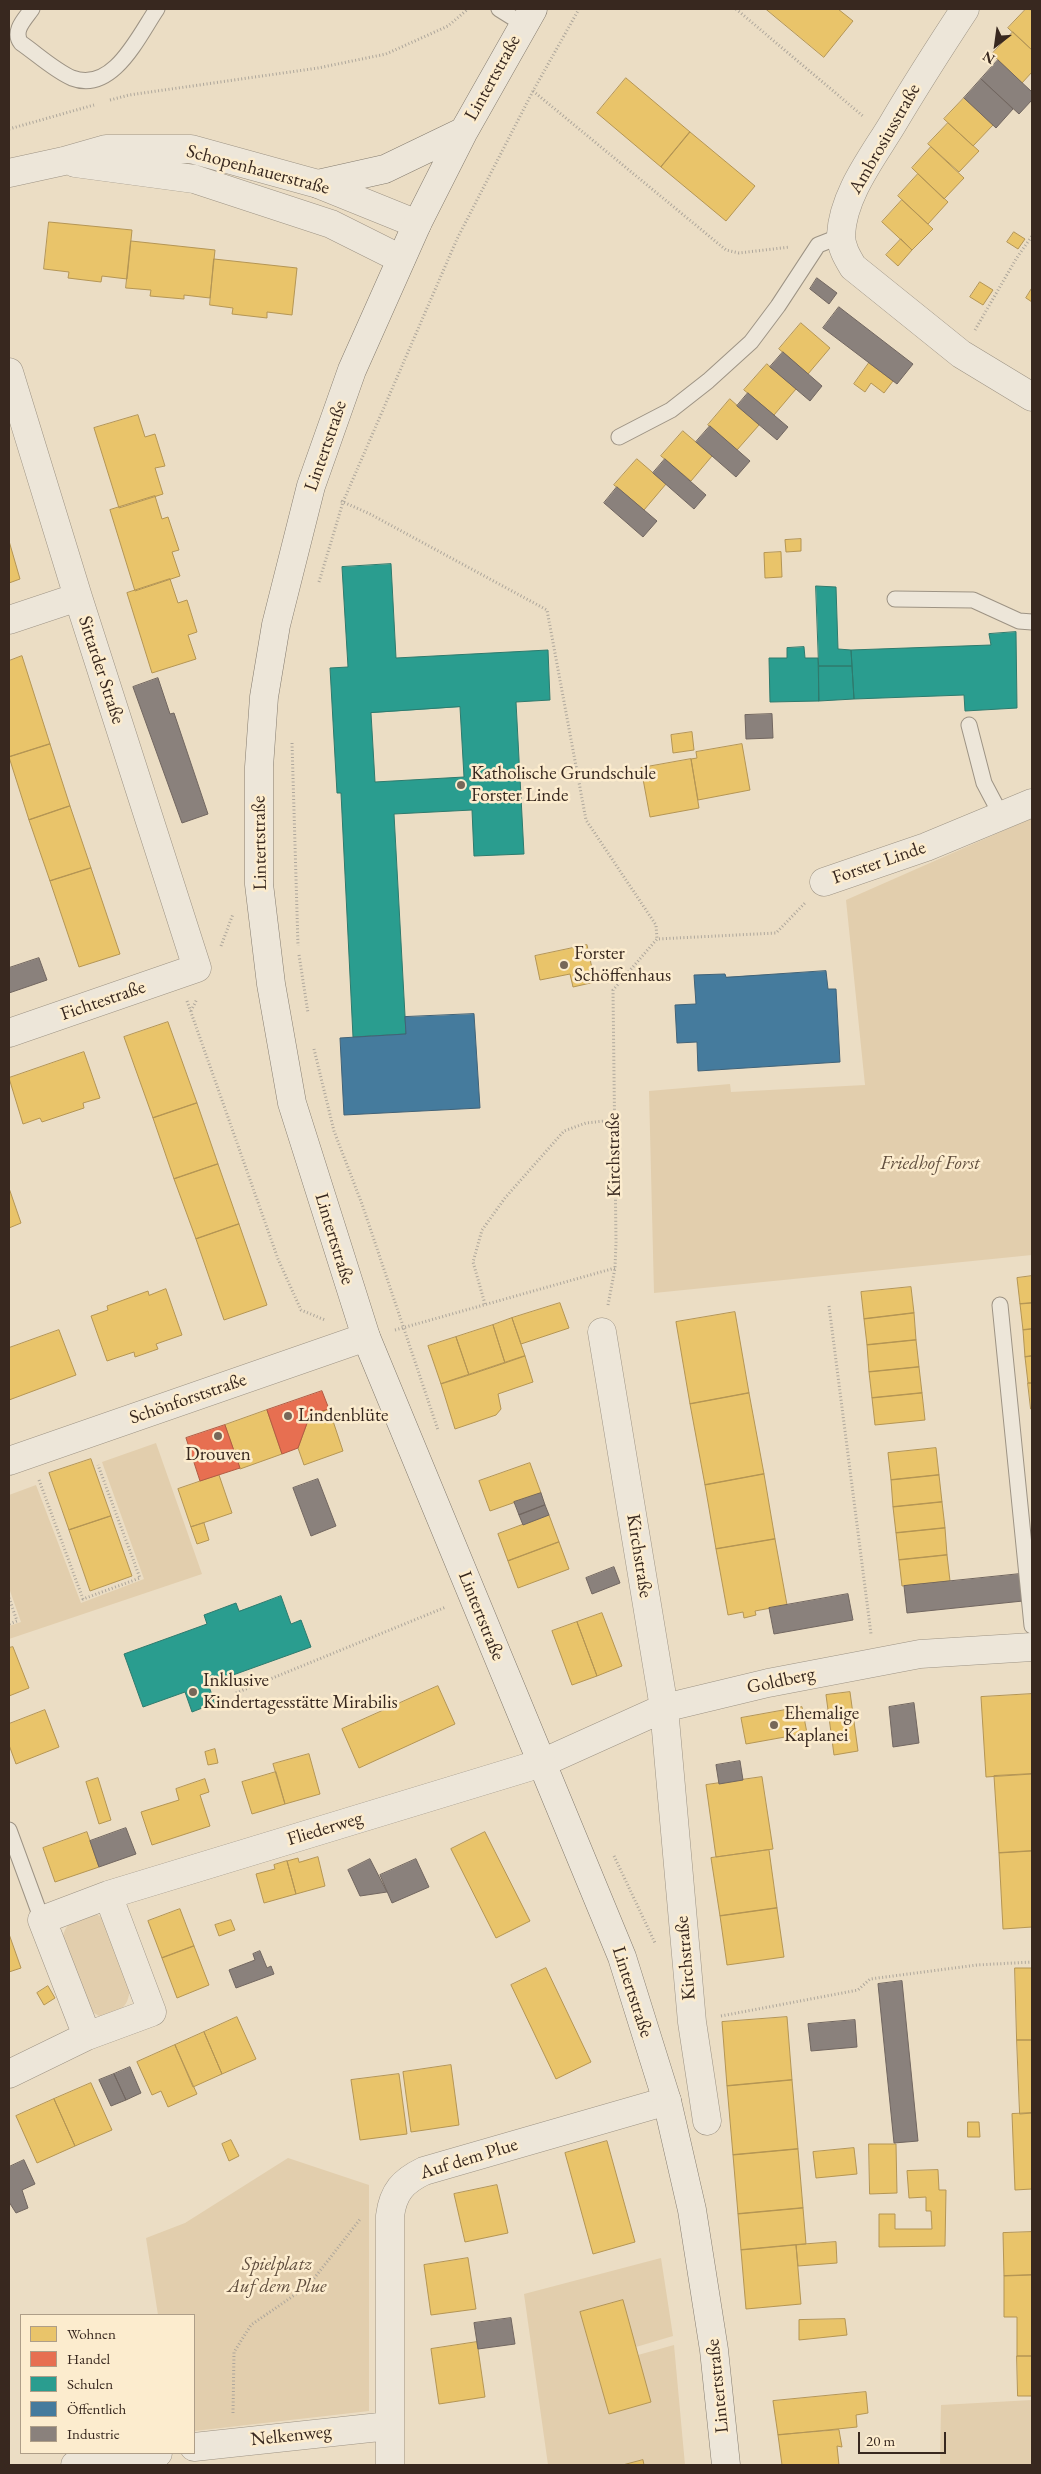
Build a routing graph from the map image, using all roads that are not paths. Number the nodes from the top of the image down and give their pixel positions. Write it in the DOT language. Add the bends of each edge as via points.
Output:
graph roads {
  1 [pos="32,9"];
  2 [pos="158,9"];
  3 [pos="499,9"];
  4 [pos="966,9"];
  5 [pos="528,16"];
  6 [pos="464,130"];
  7 [pos="64,161"];
  8 [pos="9,173"];
  9 [pos="318,184"];
  10 [pos="417,224"];
  11 [pos="830,240"];
  12 [pos="401,259"];
  13 [pos="9,372"];
  14 [pos="1032,397"];
  15 [pos="619,437"];
  16 [pos="78,597"];
  17 [pos="895,599"];
  18 [pos="9,620"];
  19 [pos="1032,622"];
  20 [pos="969,725"];
  21 [pos="1032,803"];
  22 [pos="1002,816"];
  23 [pos="824,882"];
  24 [pos="187,971"];
  25 [pos="9,1034"];
  26 [pos="1000,1305"];
  27 [pos="602,1332"];
  28 [pos="366,1337"];
  29 [pos="19,1457"];
  30 [pos="1032,1626"];
  31 [pos="1032,1647"];
  32 [pos="664,1708"];
  33 [pos="542,1763"];
  34 [pos="9,1830"];
  35 [pos="108,1895"];
  36 [pos="42,1920"];
  37 [pos="87,2036"];
  38 [pos="9,2074"];
  39 [pos="667,2100"];
  40 [pos="707,2121"];
  41 [pos="388,2426"];
  42 [pos="195,2447"];
  43 [pos="151,2454"];
  44 [pos="75,2465"];
  45 [pos="390,2465"];
  46 [pos="726,2465"];
  1 -- 2 [label="lane" via="17,33 21,44 70,77 86,80 115,70"];
  3 -- 5 [label="lane"];
  4 -- 11 [label="street, Ambrosiusstraße" via="932,58 860,177"];
  5 -- 6 [label="street, Lintertstraße"];
  6 -- 9 [label="street" via="385,169"];
  6 -- 10 [label="street, Lintertstraße"];
  7 -- 8 [label="street, Schopenhauerstraße"];
  7 -- 9 [label="street, Schopenhauerstraße" via="106,149 191,149"];
  7 -- 12 [label="street, Schopenhauerstraße" via="194,179 332,224"];
  9 -- 10 [label="street, Schopenhauerstraße"];
  10 -- 12 [label="street, Lintertstraße"];
  11 -- 14 [label="street, Ambrosiusstraße" via="843,250 853,267 961,354"];
  11 -- 15 [label="lane" via="751,342 671,410"];
  12 -- 28 [label="street, Lintertstraße" via="352,370 311,486 276,626 264,697 259,767 259,884 271,984 292,1103"];
  13 -- 16 [label="street, Sittarder Straße"];
  16 -- 18 [label="street"];
  16 -- 24 [label="street, Sittarder Straße"];
  17 -- 19 [label="lane" via="973,600 1019,620"];
  20 -- 22 [label="lane" via="984,783"];
  21 -- 22 [label="street, Forster Linde"];
  22 -- 23 [label="street, Forster Linde" via="926,847"];
  24 -- 25 [label="street, Fichtestraße"];
  26 -- 30 [label="lane"];
  27 -- 32 [label="street, Kirchstraße"];
  28 -- 29 [label="street, Schönforststraße"];
  28 -- 33 [label="street, Lintertstraße"];
  31 -- 32 [label="street, Goldberg" via="920,1654 768,1683"];
  32 -- 33 [label="street, Goldberg"];
  32 -- 40 [label="street, Kirchstraße" via="692,2022"];
  33 -- 35 [label="street, Fliederweg"];
  33 -- 39 [label="street, Lintertstraße" via="622,1957"];
  34 -- 36 [label="lane"];
  35 -- 36 [label="street, Fliederweg"];
  35 -- 37 [label="street" via="152,2012"];
  36 -- 37 [label="street"];
  37 -- 38 [label="street"];
  39 -- 41 [label="street, Auf dem Plue" via="424,2171 402,2184 395,2194 390,2216"];
  39 -- 46 [label="street, Lintertstraße" via="692,2210 714,2350"];
  41 -- 42 [label="street, Nelkenweg"];
  41 -- 45 [label="street"];
  43 -- 44 [label="street"];
}
